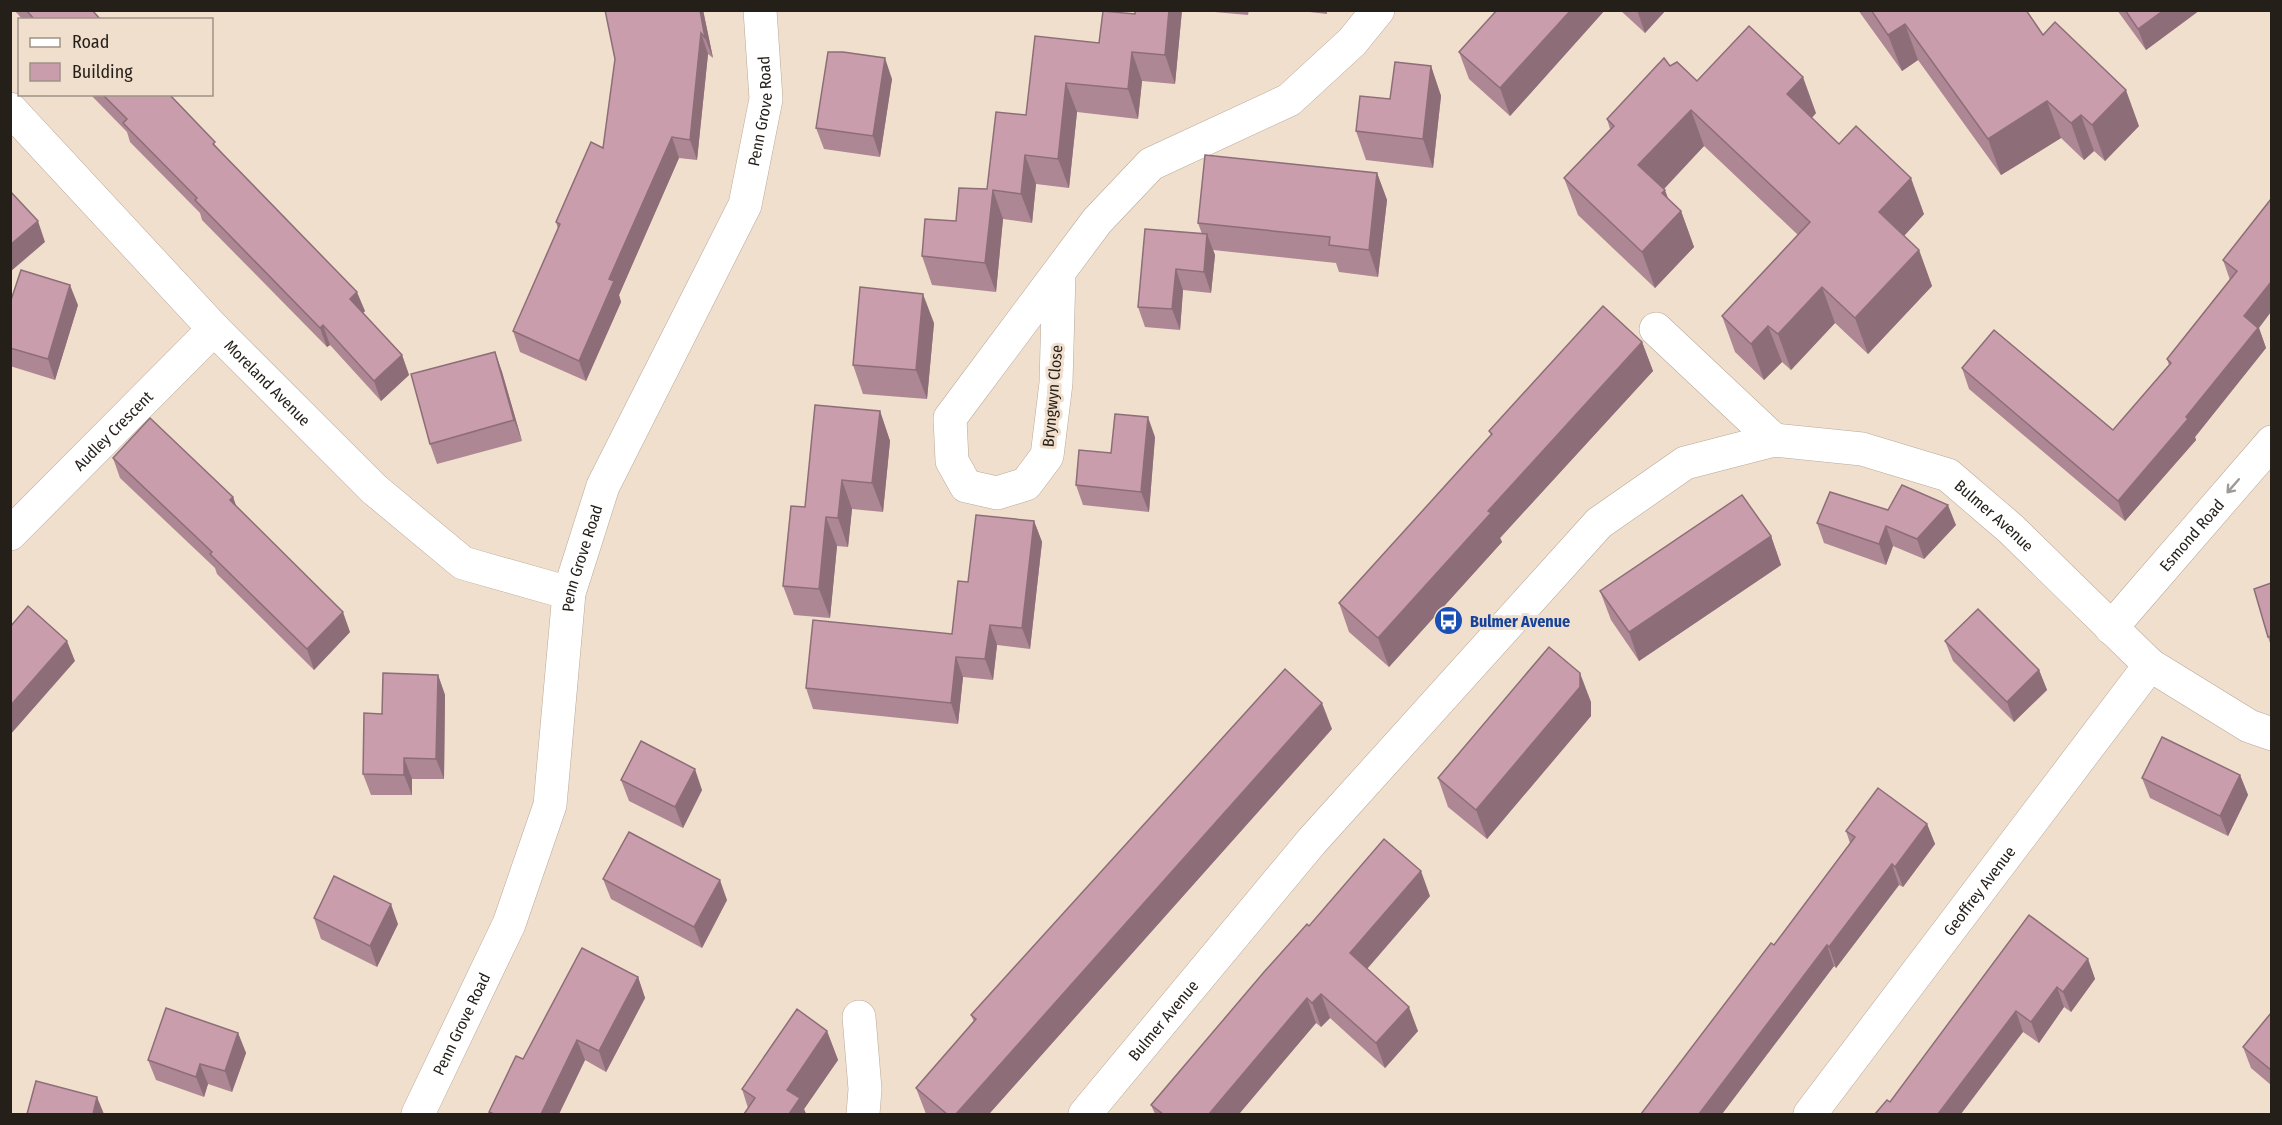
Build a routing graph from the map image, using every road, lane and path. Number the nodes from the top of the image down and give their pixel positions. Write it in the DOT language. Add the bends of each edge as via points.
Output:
graph roads {
  1 [pos="760,10"];
  2 [pos="1378,10"];
  3 [pos="10,109"];
  4 [pos="1059,273"];
  5 [pos="214,329"];
  6 [pos="1656,329"];
  7 [pos="1774,440"];
  8 [pos="2271,442"];
  9 [pos="10,534"];
  10 [pos="569,593"];
  11 [pos="2111,628"];
  12 [pos="2150,665"];
  13 [pos="2271,734"];
  14 [pos="859,1017"];
  15 [pos="418,1114"];
  16 [pos="863,1114"];
  17 [pos="1085,1114"];
  18 [pos="1810,1114"];
  1 -- 10 [label="street, Penn Grove Road" via="766,99 745,205 603,486"];
  2 -- 4 [label="street, Bryngwyn Close" via="1352,42 1289,100 1151,165 1097,221"];
  3 -- 5 [label="street, Moreland Avenue"];
  4 -- 4 [label="street, Bryngwyn Close" via="950,418 952,462 966,486 997,493 1026,484 1047,456 1056,383"];
  5 -- 9 [label="street, Audley Crescent"];
  5 -- 10 [label="street, Moreland Avenue" via="374,489 463,562"];
  6 -- 7 [label="street"];
  7 -- 11 [label="street, Bulmer Avenue" via="1862,449 1948,475 2011,529"];
  7 -- 17 [label="street, Bulmer Avenue" via="1685,463 1599,523 1312,841"];
  8 -- 11 [label="street, Esmond Road, one-way"];
  10 -- 15 [label="street, Penn Grove Road" via="550,805 509,924"];
  11 -- 12 [label="street, Bulmer Avenue"];
  12 -- 13 [label="street, Bulmer Avenue" via="2249,726"];
  12 -- 18 [label="street, Geoffrey Avenue"];
  14 -- 16 [label="street" via="865,1089"];
}
